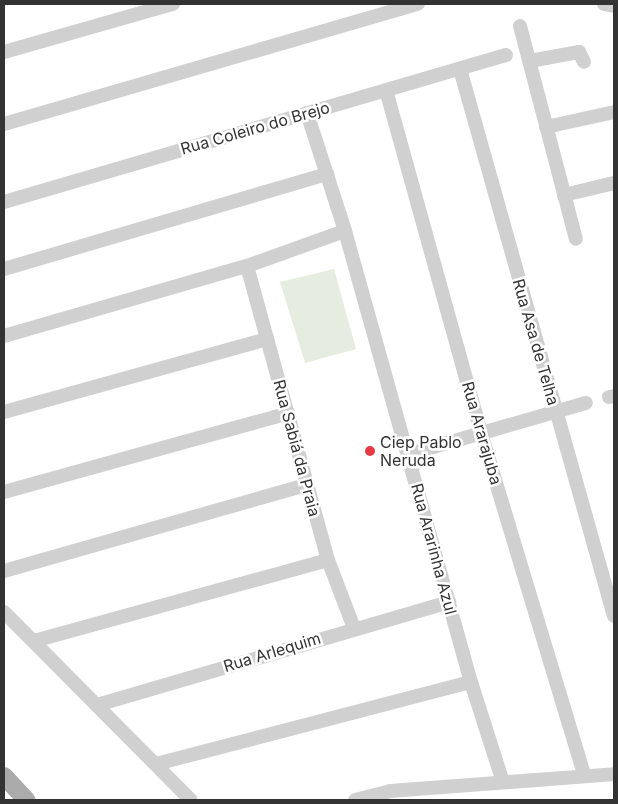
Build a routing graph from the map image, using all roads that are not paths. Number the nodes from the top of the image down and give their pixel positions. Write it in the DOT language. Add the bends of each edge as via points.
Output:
graph roads {
  1 [pos="173,4"];
  2 [pos="418,4"];
  3 [pos="604,4"];
  4 [pos="614,6"];
  5 [pos="520,26"];
  6 [pos="4,52"];
  7 [pos="506,56"];
  8 [pos="530,61"];
  9 [pos="584,62"];
  10 [pos="460,69"];
  11 [pos="386,90"];
  12 [pos="614,112"];
  13 [pos="306,113"];
  14 [pos="4,124"];
  15 [pos="546,127"];
  16 [pos="327,174"];
  17 [pos="614,183"];
  18 [pos="564,195"];
  19 [pos="4,202"];
  20 [pos="345,231"];
  21 [pos="576,239"];
  22 [pos="247,266"];
  23 [pos="4,270"];
  24 [pos="4,336"];
  25 [pos="267,339"];
  26 [pos="586,402"];
  27 [pos="4,412"];
  28 [pos="555,412"];
  29 [pos="288,413"];
  30 [pos="482,433"];
  31 [pos="409,454"];
  32 [pos="306,485"];
  33 [pos="4,492"];
  34 [pos="328,560"];
  35 [pos="4,571"];
  36 [pos="449,602"];
  37 [pos="4,612"];
  38 [pos="614,616"];
  39 [pos="354,628"];
  40 [pos="34,641"];
  41 [pos="471,682"];
  42 [pos="97,705"];
  43 [pos="156,764"];
  44 [pos="614,774"];
  45 [pos="4,776"];
  46 [pos="584,776"];
  47 [pos="503,782"];
  48 [pos="26,800"];
  49 [pos="191,800"];
  50 [pos="356,800"];
  1 -- 6 [label="street"];
  2 -- 14 [label="street"];
  3 -- 4 [label="street"];
  5 -- 8 [label="street"];
  7 -- 10 [label="street, Rua Coleiro do Brejo"];
  8 -- 9 [label="street" via="579,52"];
  8 -- 15 [label="street"];
  10 -- 11 [label="street, Rua Coleiro do Brejo"];
  10 -- 28 [label="street, Rua Asa de Telha"];
  11 -- 13 [label="street, Rua Coleiro do Brejo"];
  11 -- 30 [label="street, Rua Ararajuba"];
  12 -- 15 [label="street"];
  13 -- 16 [label="street, Rua Ararinha Azul"];
  13 -- 19 [label="street, Rua Coleiro do Brejo"];
  15 -- 18 [label="street"];
  16 -- 20 [label="street, Rua Ararinha Azul"];
  16 -- 23 [label="street"];
  17 -- 18 [label="street"];
  18 -- 21 [label="street"];
  20 -- 22 [label="street"];
  20 -- 31 [label="street, Rua Ararinha Azul"];
  22 -- 24 [label="street"];
  22 -- 25 [label="street, Rua Sabiá da Praia"];
  25 -- 27 [label="street"];
  25 -- 29 [label="street, Rua Sabiá da Praia"];
  26 -- 28 [label="street"];
  28 -- 30 [label="street"];
  28 -- 38 [label="street, Rua Asa de Telha"];
  29 -- 32 [label="street, Rua Sabiá da Praia"];
  29 -- 33 [label="street"];
  30 -- 31 [label="street"];
  30 -- 46 [label="street, Rua Ararajuba"];
  31 -- 36 [label="street, Rua Ararinha Azul"];
  32 -- 34 [label="street, Rua Sabiá da Praia"];
  32 -- 35 [label="street"];
  34 -- 39 [label="street, Rua Sabiá da Praia"];
  34 -- 40 [label="street"];
  36 -- 39 [label="street, Rua Arlequim"];
  36 -- 41 [label="street, Rua Ararinha Azul"];
  37 -- 40 [label="street"];
  39 -- 42 [label="street, Rua Arlequim"];
  40 -- 42 [label="street"];
  41 -- 43 [label="street"];
  41 -- 47 [label="street, Rua Ararinha Azul"];
  42 -- 43 [label="street"];
  43 -- 49 [label="street"];
  44 -- 46 [label="street"];
  45 -- 48 [label="main road"];
  46 -- 47 [label="street"];
  47 -- 50 [label="street" via="390,791"];
}
